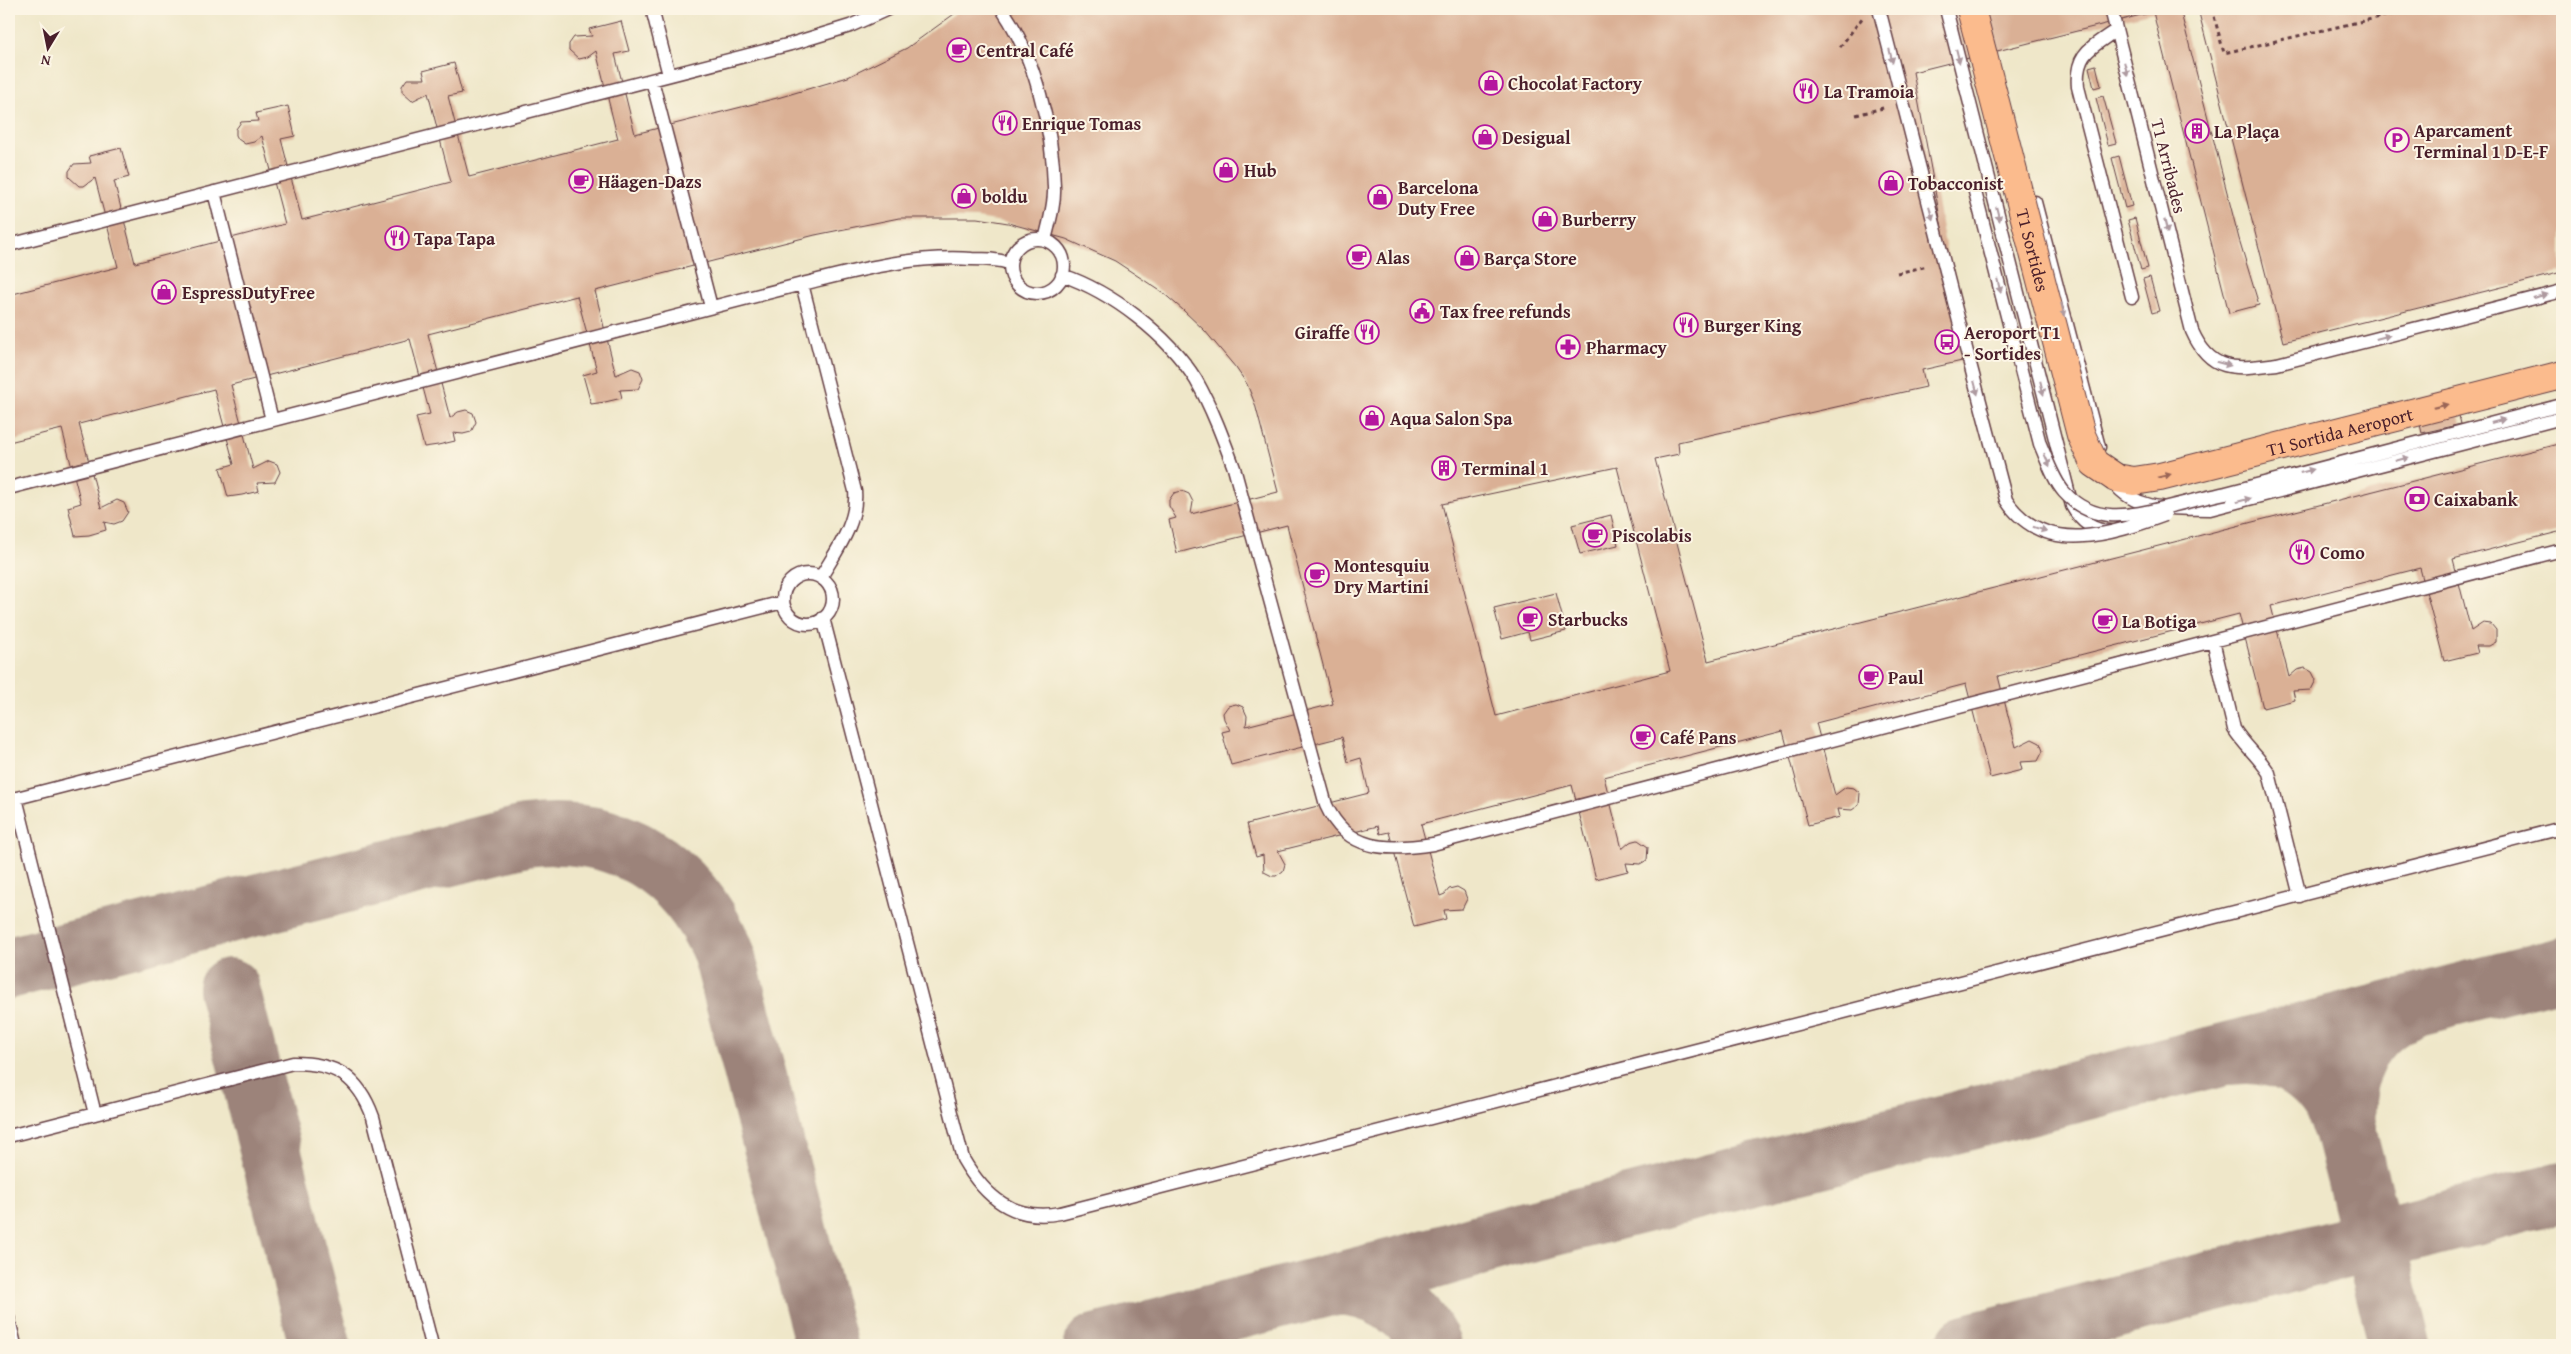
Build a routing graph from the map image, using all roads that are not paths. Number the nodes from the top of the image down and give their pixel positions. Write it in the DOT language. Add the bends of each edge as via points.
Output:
graph roads {
  1 [pos="652,9"];
  2 [pos="888,9"];
  3 [pos="1002,9"];
  4 [pos="1879,9"];
  5 [pos="1946,9"];
  6 [pos="1971,9"];
  7 [pos="2111,9"];
  8 [pos="2116,30"];
  9 [pos="669,75"];
  10 [pos="652,80"];
  11 [pos="1974,188"];
  12 [pos="2032,189"];
  13 [pos="214,192"];
  14 [pos="1045,240"];
  15 [pos="9,245"];
  16 [pos="1010,264"];
  17 [pos="1062,275"];
  18 [pos="802,284"];
  19 [pos="2562,291"];
  20 [pos="2132,297"];
  21 [pos="711,307"];
  22 [pos="2562,375"];
  23 [pos="2562,405"];
  24 [pos="2562,418"];
  25 [pos="272,420"];
  26 [pos="2116,478"];
  27 [pos="9,488"];
  28 [pos="2210,509"];
  29 [pos="2127,522"];
  30 [pos="2562,550"];
  31 [pos="821,577"];
  32 [pos="783,602"];
  33 [pos="823,618"];
  34 [pos="2213,641"];
  35 [pos="13,799"];
  36 [pos="2562,828"];
  37 [pos="2300,896"];
  38 [pos="95,1114"];
  39 [pos="9,1136"];
  40 [pos="9,1320"];
  41 [pos="15,1345"];
  42 [pos="432,1345"];
  1 -- 9 [label="lane"];
  2 -- 9 [label="lane" via="850,26 791,44"];
  3 -- 14 [label="lane" via="1013,25 1042,104 1055,188"];
  4 -- 29 [label="lane, one-way, bridge" via="2006,500 2015,513 2031,526 2066,536 2097,536"];
  5 -- 28 [label="lane, one-way" via="2072,506 2083,522 2108,532"];
  6 -- 26 [label="main road, T1 Sortides, bridge" via="2081,435 2094,463"];
  7 -- 8 [label="lane, T1 Arribades"];
  8 -- 19 [label="lane, T1 Arribades, one-way" via="2192,331 2208,358 2219,364 2253,367 2277,364"];
  8 -- 20 [label="lane" via="2088,50 2076,69 2078,88"];
  9 -- 10 [label="lane"];
  10 -- 13 [label="lane"];
  10 -- 21 [label="lane"];
  11 -- 29 [label="lane, one-way, bridge" via="2040,444 2051,470 2065,493 2080,505"];
  12 -- 28 [label="lane, one-way" via="2108,475 2118,488 2141,502 2172,509"];
  13 -- 15 [label="lane"];
  13 -- 25 [label="lane"];
  14 -- 16 [label="lane" via="1029,240 1018,246"];
  14 -- 17 [label="lane" via="1058,249 1063,261"];
  16 -- 17 [label="lane" via="1014,282 1033,292 1052,288"];
  16 -- 18 [label="lane" via="1001,260 953,258 899,261"];
  17 -- 34 [label="lane" via="1077,280 1129,310 1164,341 1195,378 1214,414 1234,468 1326,805 1332,819 1343,831 1374,847 1432,844"];
  18 -- 21 [label="lane"];
  18 -- 31 [label="lane" via="856,491 847,532"];
  21 -- 25 [label="lane"];
  26 -- 22 [label="main road, T1 Sortida Aeroport, one-way" via="2134,481 2160,477"];
  29 -- 23 [label="lane, one-way, bridge" via="2226,492"];
  28 -- 24 [label="lane, one-way"];
  25 -- 27 [label="lane"];
  30 -- 34 [label="lane"];
  31 -- 32 [label="lane" via="808,574 792,579 785,587"];
  31 -- 33 [label="lane" via="827,583 832,598 829,612"];
  32 -- 33 [label="lane" via="790,616 797,621 807,624"];
  32 -- 35 [label="lane"];
  33 -- 37 [label="lane" via="964,1159 973,1177 993,1198 1006,1206 1035,1215 1070,1211"];
  34 -- 37 [label="lane" via="2234,729 2269,773"];
  35 -- 38 [label="lane"];
  36 -- 37 [label="lane"];
  38 -- 39 [label="lane"];
  38 -- 42 [label="lane" via="293,1063 318,1063 352,1080 365,1096 373,1117"];
  40 -- 41 [label="lane"];
}
